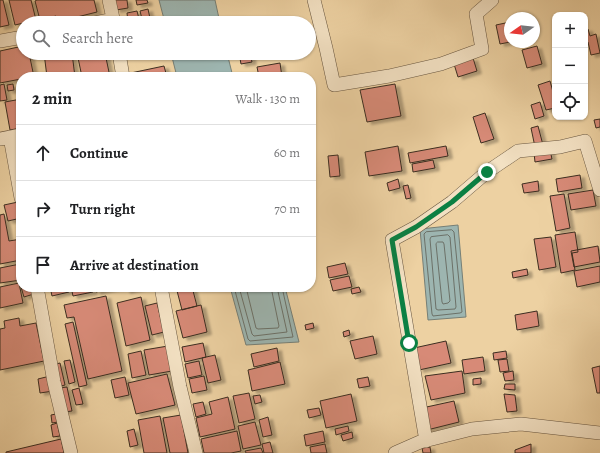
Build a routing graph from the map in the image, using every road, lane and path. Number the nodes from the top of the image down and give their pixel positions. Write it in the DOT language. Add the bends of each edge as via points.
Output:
graph roads {
  1 [pos="109,0"];
  2 [pos="314,0"];
  3 [pos="492,0"];
  4 [pos="113,16"];
  5 [pos="16,38"];
  6 [pos="0,41"];
  7 [pos="120,60"];
  8 [pos="122,72"];
  9 [pos="10,137"];
  10 [pos="16,170"];
  11 [pos="600,190"];
  12 [pos="600,194"];
  13 [pos="600,198"];
  14 [pos="38,292"];
  15 [pos="163,292"];
  16 [pos="600,433"];
  17 [pos="426,441"];
  18 [pos="71,453"];
  19 [pos="196,453"];
  20 [pos="395,453"];
  1 -- 4 [label="street"];
  2 -- 3 [label="street" via="334,85 433,66 482,49 476,14"];
  5 -- 6 [label="street"];
  7 -- 8 [label="street"];
  9 -- 10 [label="street"];
  11 -- 17 [label="street" via="585,141 560,147 518,151 487,172 452,202 392,240"];
  12 -- 13 [label="street"];
  14 -- 18 [label="street" via="54,382"];
  15 -- 19 [label="street" via="180,386"];
  16 -- 17 [label="street" via="521,424 472,429"];
  17 -- 20 [label="street"];
}
